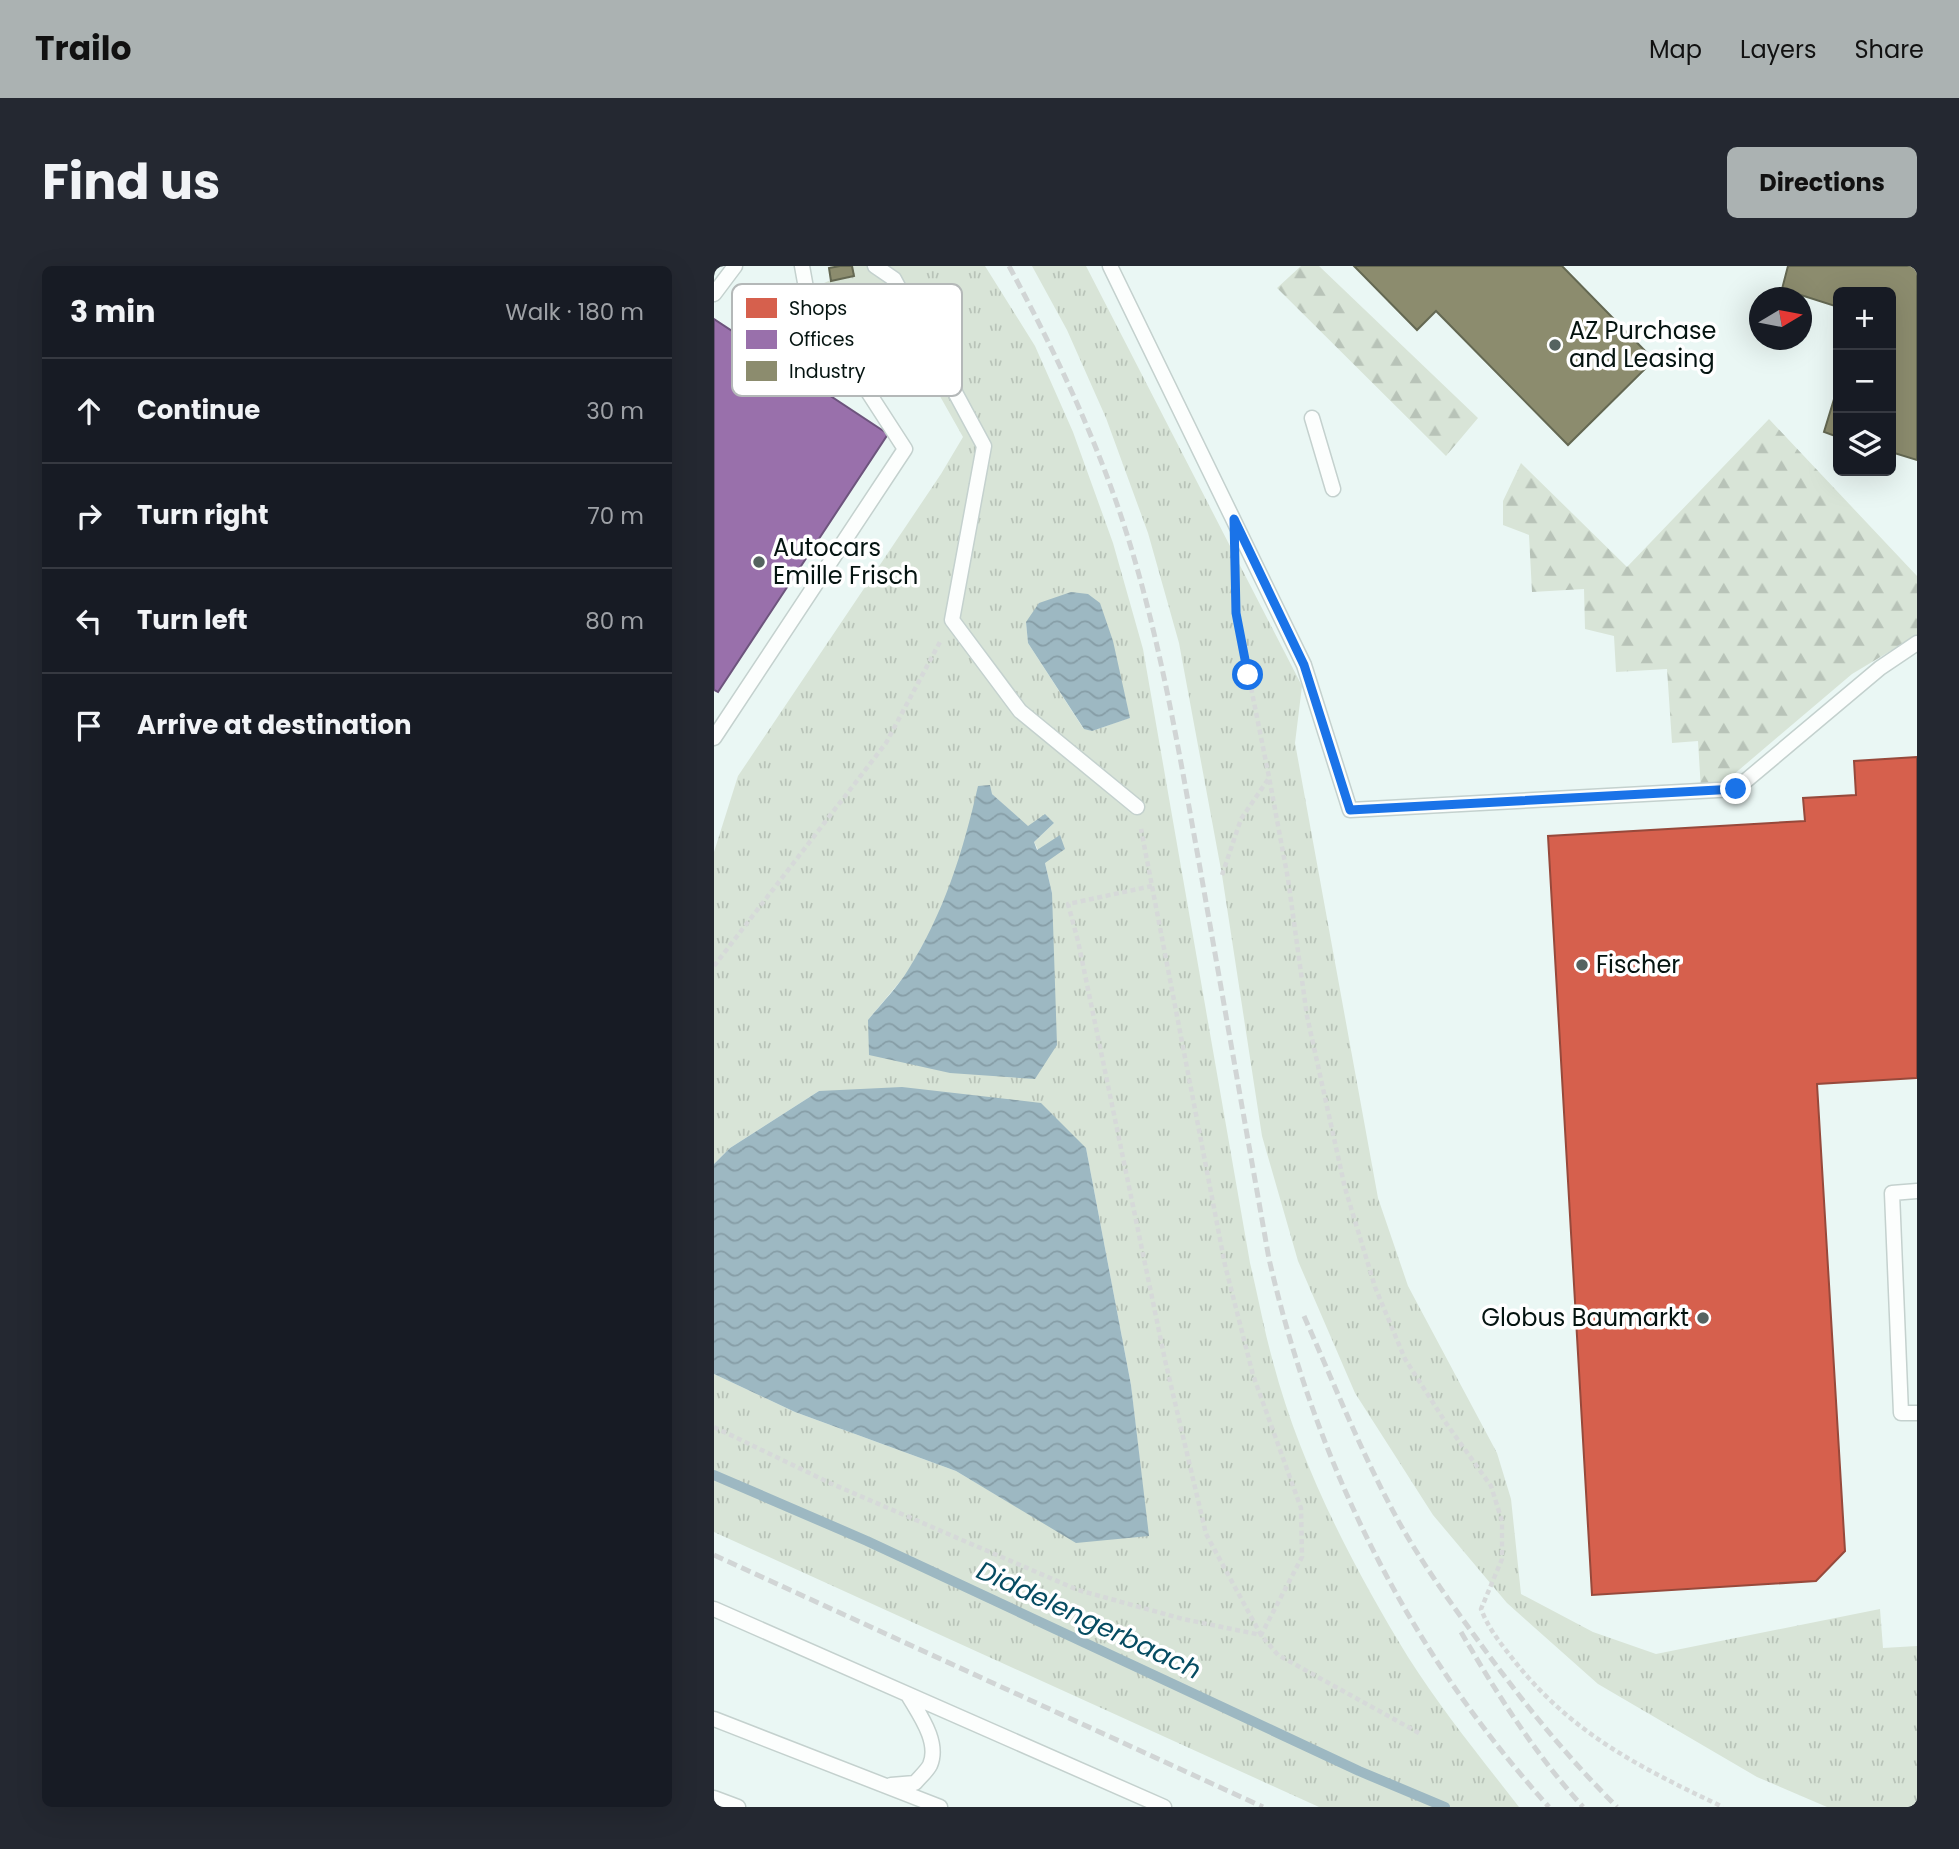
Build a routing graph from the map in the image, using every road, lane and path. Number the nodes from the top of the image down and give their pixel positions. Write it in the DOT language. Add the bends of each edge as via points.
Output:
graph roads {
  1 [pos="735,266"];
  2 [pos="802,266"];
  3 [pos="875,266"];
  4 [pos="1112,266"];
  5 [pos="805,284"];
  6 [pos="897,284"];
  7 [pos="714,294"];
  8 [pos="871,396"];
  9 [pos="957,396"];
  10 [pos="1312,418"];
  11 [pos="1333,489"];
  12 [pos="1235,572"];
  13 [pos="952,620"];
  14 [pos="1917,643"];
  15 [pos="714,738"];
  16 [pos="1269,777"];
  17 [pos="1137,807"];
  18 [pos="1222,875"];
  19 [pos="1152,886"];
  20 [pos="714,966"];
  21 [pos="1917,1191"];
  22 [pos="1917,1413"];
  23 [pos="714,1427"];
  24 [pos="714,1609"];
  25 [pos="1261,1635"];
  26 [pos="907,1695"];
  27 [pos="714,1719"];
  28 [pos="1419,1733"];
  29 [pos="886,1786"];
  30 [pos="714,1798"];
  31 [pos="738,1807"];
  32 [pos="940,1807"];
  33 [pos="1164,1807"];
  34 [pos="1723,1807"];
  1 -- 7 [label="lane"];
  2 -- 5 [label="lane"];
  3 -- 6 [label="lane"];
  4 -- 14 [label="lane" via="1304,665 1350,810 1736,789 1880,668"];
  8 -- 15 [label="lane" via="905,449"];
  9 -- 13 [label="lane" via="984,446"];
  10 -- 11 [label="lane"];
  12 -- 16 [label="path" via="1236,613"];
  13 -- 17 [label="lane" via="1020,711"];
  13 -- 20 [label="path" via="886,743"];
  16 -- 18 [label="path" via="1241,819"];
  16 -- 34 [label="path" via="1307,1016 1345,1188 1375,1287 1405,1359 1491,1486 1502,1521 1502,1559 1481,1609 1488,1628 1539,1692 1588,1734 1654,1774"];
  17 -- 19 [label="path"];
  19 -- 25 [label="path" via="1225,1265 1253,1376 1301,1508 1302,1558"];
  19 -- 25 [label="path" via="1068,904 1206,1534"];
  21 -- 22 [label="lane" via="1892,1193 1901,1413"];
  23 -- 25 [label="path" via="830,1483 1078,1590"];
  24 -- 26 [label="lane"];
  25 -- 28 [label="path" via="1278,1655"];
  26 -- 29 [label="lane" via="932,1745 930,1765 915,1783"];
  26 -- 33 [label="lane"];
  27 -- 29 [label="lane"];
  29 -- 32 [label="lane"];
  30 -- 31 [label="lane"];
}
